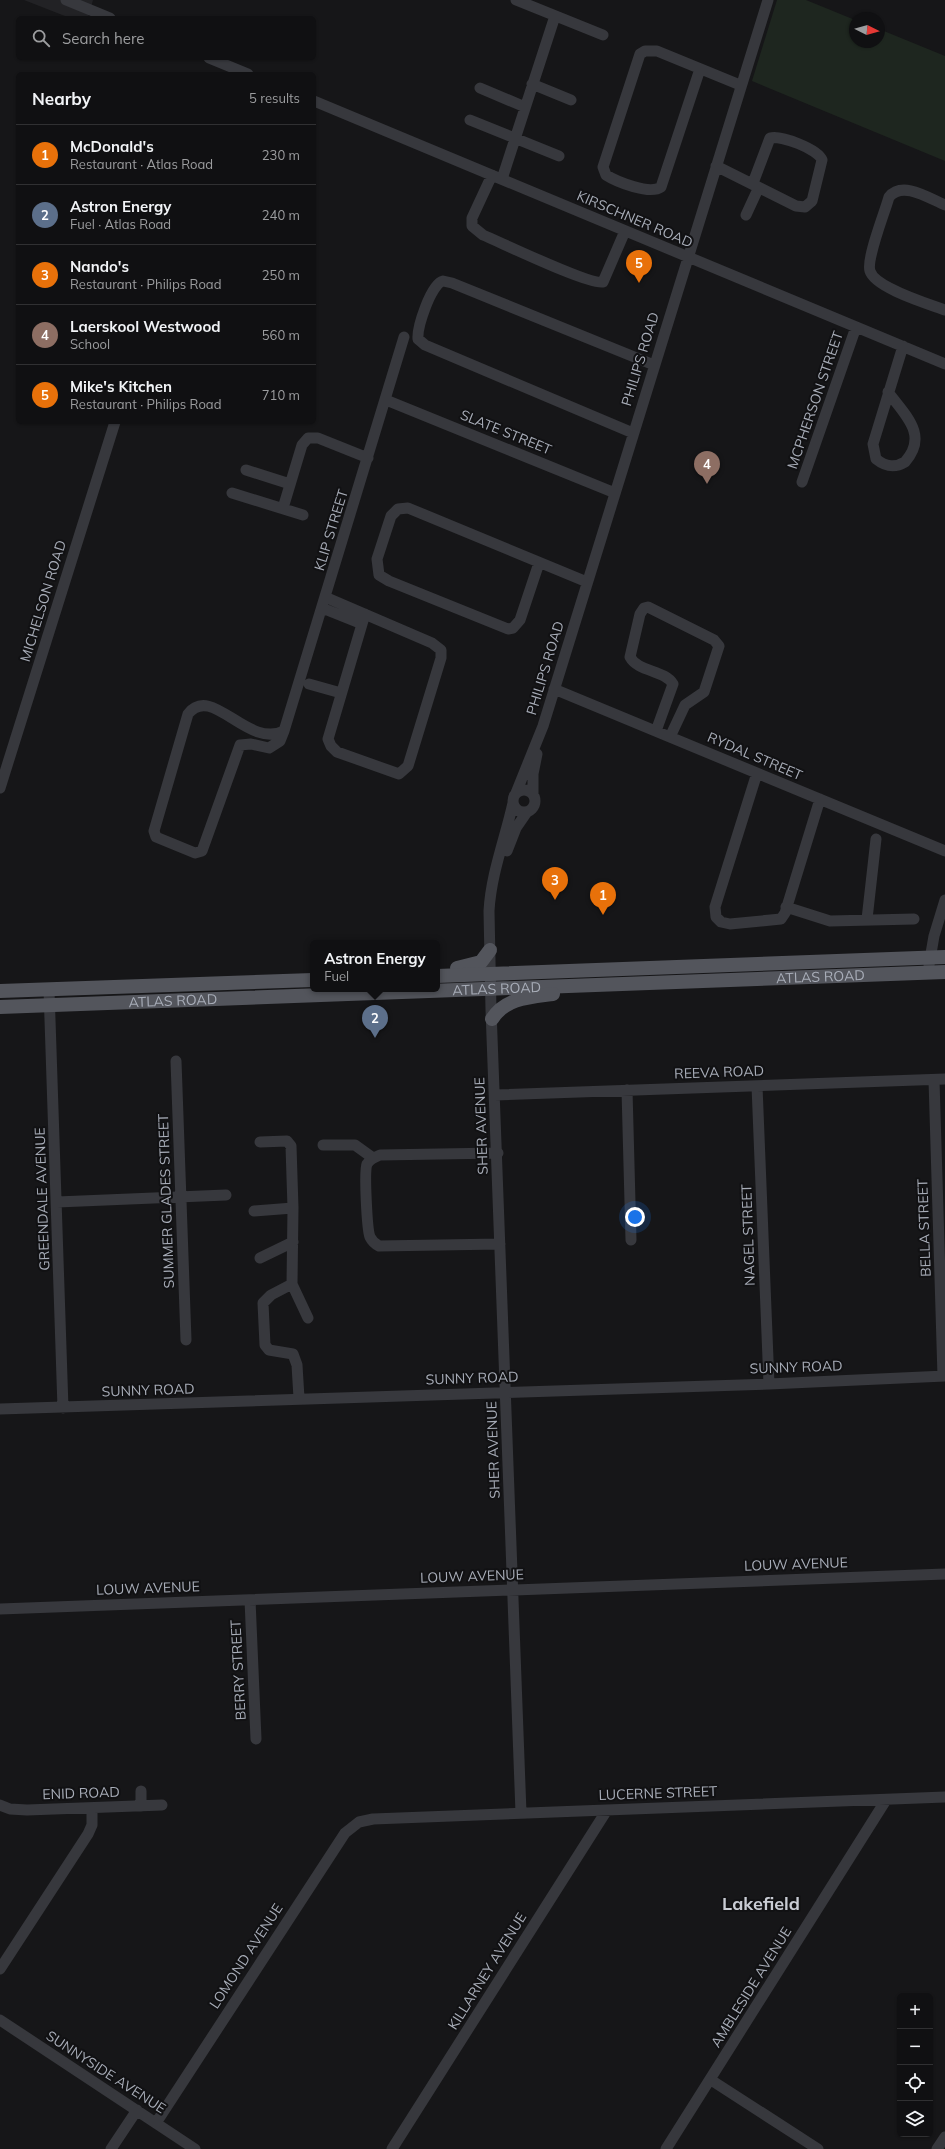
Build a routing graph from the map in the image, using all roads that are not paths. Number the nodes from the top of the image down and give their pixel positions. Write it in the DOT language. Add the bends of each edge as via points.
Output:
graph roads {
  1 [pos="66,0"];
  2 [pos="516,0"];
  3 [pos="768,0"];
  4 [pos="105,16"];
  5 [pos="555,16"];
  6 [pos="603,35"];
  7 [pos="211,60"];
  8 [pos="224,69"];
  9 [pos="700,69"];
  10 [pos="238,72"];
  11 [pos="532,84"];
  12 [pos="740,85"];
  13 [pos="480,88"];
  14 [pos="571,100"];
  15 [pos="316,102"];
  16 [pos="525,107"];
  17 [pos="470,120"];
  18 [pos="514,140"];
  19 [pos="559,156"];
  20 [pos="716,166"];
  21 [pos="497,177"];
  22 [pos="755,186"];
  23 [pos="945,205"];
  24 [pos="746,215"];
  25 [pos="625,231"];
  26 [pos="687,257"];
  27 [pos="945,310"];
  28 [pos="856,327"];
  29 [pos="404,337"];
  30 [pos="903,346"];
  31 [pos="945,364"];
  32 [pos="654,365"];
  33 [pos="888,392"];
  34 [pos="386,400"];
  35 [pos="114,424"];
  36 [pos="633,433"];
  37 [pos="368,458"];
  38 [pos="246,470"];
  39 [pos="802,482"];
  40 [pos="290,484"];
  41 [pos="232,493"];
  42 [pos="615,493"];
  43 [pos="283,508"];
  44 [pos="303,515"];
  45 [pos="539,563"];
  46 [pos="587,582"];
  47 [pos="324,603"];
  48 [pos="363,619"];
  49 [pos="310,684"];
  50 [pos="554,689"];
  51 [pos="341,693"];
  52 [pos="543,726"];
  53 [pos="284,731"];
  54 [pos="656,731"];
  55 [pos="670,737"];
  56 [pos="757,773"];
  57 [pos="0,788"];
  58 [pos="533,794"];
  59 [pos="515,798"];
  60 [pos="820,799"];
  61 [pos="526,812"];
  62 [pos="876,839"];
  63 [pos="945,851"];
  64 [pos="497,868"];
  65 [pos="945,900"];
  66 [pos="786,907"];
  67 [pos="867,919"];
  68 [pos="914,919"];
  69 [pos="490,950"];
  70 [pos="945,957"];
  71 [pos="930,958"];
  72 [pos="440,970"];
  73 [pos="928,972"];
  74 [pos="945,972"];
  75 [pos="491,974"];
  76 [pos="440,976"];
  77 [pos="310,980"];
  78 [pos="594,984"];
  79 [pos="491,989"];
  80 [pos="49,990"];
  81 [pos="0,991"];
  82 [pos="440,991"];
  83 [pos="408,992"];
  84 [pos="50,1005"];
  85 [pos="0,1007"];
  86 [pos="492,1018"];
  87 [pos="176,1061"];
  88 [pos="940,1080"];
  89 [pos="757,1086"];
  90 [pos="627,1090"];
  91 [pos="495,1094"];
  92 [pos="260,1142"];
  93 [pos="323,1145"];
  94 [pos="498,1153"];
  95 [pos="373,1158"];
  96 [pos="226,1195"];
  97 [pos="181,1197"];
  98 [pos="57,1202"];
  99 [pos="293,1208"];
  100 [pos="254,1211"];
  101 [pos="631,1240"];
  102 [pos="293,1242"];
  103 [pos="500,1244"];
  104 [pos="260,1258"];
  105 [pos="292,1284"];
  106 [pos="308,1318"];
  107 [pos="186,1340"];
  108 [pos="944,1376"];
  109 [pos="769,1384"];
  110 [pos="506,1392"];
  111 [pos="294,1398"];
  112 [pos="63,1408"];
  113 [pos="0,1409"];
  114 [pos="945,1574"];
  115 [pos="514,1589"];
  116 [pos="250,1600"];
  117 [pos="0,1609"];
  118 [pos="256,1739"];
  119 [pos="141,1791"];
  120 [pos="945,1798"];
  121 [pos="886,1800"];
  122 [pos="0,1805"];
  123 [pos="162,1805"];
  124 [pos="141,1806"];
  125 [pos="92,1808"];
  126 [pos="607,1810"];
  127 [pos="521,1813"];
  128 [pos="373,1819"];
  129 [pos="0,1969"];
  130 [pos="0,2020"];
  131 [pos="711,2080"];
  132 [pos="137,2110"];
  133 [pos="156,2123"];
  134 [pos="945,2137"];
  135 [pos="111,2149"];
  136 [pos="195,2149"];
  137 [pos="392,2149"];
  138 [pos="666,2149"];
  139 [pos="818,2149"];
  140 [pos="937,2149"];
  1 -- 4 [label="street"];
  2 -- 5 [label="street"];
  3 -- 12 [label="street, PHILIPS ROAD"];
  5 -- 6 [label="street"];
  5 -- 11 [label="street"];
  7 -- 8 [label="street"];
  8 -- 10 [label="street"];
  9 -- 9 [label="street" via="661,187 653,191 643,189 606,175 603,167 640,54 651,50 657,51"];
  9 -- 12 [label="street"];
  11 -- 14 [label="street"];
  11 -- 16 [label="street"];
  12 -- 20 [label="street, PHILIPS ROAD"];
  13 -- 16 [label="street"];
  15 -- 21 [label="street, KIRSCHNER ROAD"];
  16 -- 18 [label="street"];
  17 -- 18 [label="street"];
  18 -- 19 [label="street"];
  18 -- 21 [label="street"];
  20 -- 22 [label="street"];
  20 -- 26 [label="street, PHILIPS ROAD"];
  21 -- 25 [label="street, KIRSCHNER ROAD"];
  21 -- 25 [label="street" via="472,218 472,226 483,235 570,273 595,282 603,282"];
  22 -- 22 [label="street" via="796,206 810,205 822,164 821,156 785,139 770,138"];
  22 -- 24 [label="street"];
  23 -- 27 [label="street" via="906,190 893,193 889,197 869,264 872,277 882,284"];
  25 -- 26 [label="street, KIRSCHNER ROAD"];
  26 -- 28 [label="street, KIRSCHNER ROAD"];
  26 -- 32 [label="street, PHILIPS ROAD"];
  28 -- 30 [label="street, KIRSCHNER ROAD"];
  28 -- 39 [label="street, MCPHERSON STREET"];
  29 -- 34 [label="street, KLIP STREET"];
  30 -- 31 [label="street, KIRSCHNER ROAD"];
  30 -- 33 [label="street"];
  32 -- 36 [label="street, PHILIPS ROAD"];
  32 -- 36 [label="street" via="442,281 431,294 418,331 418,339 425,345"];
  33 -- 33 [label="street" via="873,444 876,459 892,466 905,462 914,448 916,439 912,424"];
  34 -- 37 [label="street, KLIP STREET"];
  34 -- 42 [label="street, SLATE STREET"];
  35 -- 57 [label="street, MICHELSON ROAD"];
  36 -- 42 [label="street, PHILIPS ROAD"];
  37 -- 40 [label="street" via="318,438 308,438 302,445"];
  37 -- 47 [label="street, KLIP STREET"];
  38 -- 40 [label="street"];
  40 -- 43 [label="street"];
  41 -- 43 [label="street"];
  42 -- 46 [label="street, PHILIPS ROAD"];
  43 -- 44 [label="street"];
  45 -- 45 [label="street" via="408,508 402,508 394,511 391,516 376,565 379,575 389,581 508,629 513,628 520,620"];
  45 -- 46 [label="street"];
  46 -- 50 [label="street, PHILIPS ROAD"];
  47 -- 48 [label="street"];
  47 -- 53 [label="street, KLIP STREET"];
  48 -- 51 [label="street"];
  48 -- 51 [label="street" via="432,643 440,648 442,654 408,766 404,771 399,774 360,762 337,752 331,746 328,736"];
  49 -- 51 [label="street"];
  50 -- 52 [label="street, PHILIPS ROAD"];
  50 -- 54 [label="street, RYDAL STREET"];
  52 -- 58 [label="street, PHILIPS ROAD" via="533,774"];
  52 -- 59 [label="street, PHILIPS ROAD"];
  53 -- 53 [label="street, KLIP STREET" via="280,741 273,748 245,743 237,748 202,851 195,853 156,837 154,831 188,714 192,709 197,705 205,705 227,714 248,730 277,735"];
  54 -- 55 [label="street, RYDAL STREET"];
  54 -- 55 [label="street" via="673,684 635,663 630,656 640,614 644,608 714,640 719,646 704,692 685,705"];
  55 -- 56 [label="street, RYDAL STREET"];
  56 -- 60 [label="street, RYDAL STREET"];
  56 -- 66 [label="street" via="714,913 721,922 730,924 777,921 783,916"];
  58 -- 59 [label="street" via="526,790"];
  58 -- 61 [label="street" via="536,804"];
  59 -- 61 [label="street" via="517,810"];
  59 -- 64 [label="street, PHILIPS ROAD"];
  60 -- 63 [label="street, RYDAL STREET"];
  60 -- 66 [label="street"];
  61 -- 64 [label="street, PHILIPS ROAD"];
  62 -- 67 [label="street"];
  64 -- 69 [label="street, PHILIPS ROAD" via="490,896"];
  65 -- 71 [label="street"];
  66 -- 67 [label="street" via="830,921"];
  67 -- 68 [label="street"];
  69 -- 72 [label="main road" via="476,965"];
  69 -- 75 [label="street, PHILIPS ROAD"];
  70 -- 71 [label="main road, ATLAS ROAD"];
  71 -- 73 [label="street"];
  71 -- 75 [label="main road, ATLAS ROAD"];
  73 -- 74 [label="main road, ATLAS ROAD"];
  73 -- 78 [label="main road, ATLAS ROAD"];
  75 -- 76 [label="main road, ATLAS ROAD"];
  75 -- 79 [label="street, PHILIPS ROAD"];
  77 -- 80 [label="main road, ATLAS ROAD"];
  78 -- 79 [label="main road, ATLAS ROAD"];
  78 -- 86 [label="main road" via="506,1003"];
  79 -- 82 [label="main road, ATLAS ROAD"];
  79 -- 86 [label="street, SHER AVENUE"];
  80 -- 81 [label="main road, ATLAS ROAD"];
  80 -- 84 [label="street, GREENDALE AVENUE"];
  83 -- 84 [label="main road, ATLAS ROAD"];
  84 -- 85 [label="main road, ATLAS ROAD"];
  84 -- 98 [label="street, GREENDALE AVENUE"];
  86 -- 91 [label="street, SHER AVENUE"];
  87 -- 97 [label="street, SUMMER GLADES STREET"];
  88 -- 89 [label="street, REEVA ROAD"];
  88 -- 108 [label="street, BELLA STREET"];
  89 -- 90 [label="street, REEVA ROAD"];
  89 -- 109 [label="street, NAGEL STREET"];
  90 -- 91 [label="street, REEVA ROAD"];
  90 -- 101 [label="street"];
  91 -- 94 [label="street, SHER AVENUE"];
  92 -- 99 [label="street" via="287,1141 290,1144"];
  93 -- 95 [label="street" via="355,1145"];
  94 -- 95 [label="street" via="380,1155"];
  94 -- 103 [label="street, SHER AVENUE"];
  95 -- 103 [label="street" via="367,1164 366,1176 369,1234 376,1244"];
  96 -- 97 [label="street"];
  97 -- 98 [label="street"];
  97 -- 107 [label="street, SUMMER GLADES STREET"];
  98 -- 112 [label="street, GREENDALE AVENUE"];
  99 -- 100 [label="street"];
  99 -- 102 [label="street"];
  102 -- 104 [label="street"];
  102 -- 105 [label="street"];
  103 -- 110 [label="street, SHER AVENUE"];
  105 -- 106 [label="street"];
  105 -- 111 [label="street" via="271,1295 262,1305 265,1346 269,1350 293,1354"];
  108 -- 109 [label="street, SUNNY ROAD"];
  109 -- 110 [label="street, SUNNY ROAD"];
  110 -- 111 [label="street, SUNNY ROAD"];
  110 -- 115 [label="street, SHER AVENUE"];
  111 -- 112 [label="street, SUNNY ROAD"];
  112 -- 113 [label="street, SUNNY ROAD"];
  114 -- 115 [label="street, LOUW AVENUE"];
  115 -- 116 [label="street, LOUW AVENUE"];
  115 -- 127 [label="street, SHER AVENUE"];
  116 -- 117 [label="street, LOUW AVENUE"];
  116 -- 118 [label="street, BERRY STREET"];
  119 -- 124 [label="street"];
  120 -- 121 [label="street, LUCERNE STREET"];
  121 -- 126 [label="street, LUCERNE STREET"];
  121 -- 131 [label="street, AMBLESIDE AVENUE"];
  122 -- 125 [label="street, ENID ROAD" via="10,1809"];
  123 -- 124 [label="street, ENID ROAD"];
  124 -- 125 [label="street, ENID ROAD"];
  125 -- 129 [label="street" via="90,1829"];
  126 -- 127 [label="street, LUCERNE STREET"];
  126 -- 137 [label="street, KILLARNEY AVENUE"];
  127 -- 128 [label="street, LUCERNE STREET"];
  128 -- 133 [label="street, LOMOND AVENUE" via="359,1822 345,1833"];
  130 -- 132 [label="street, SUNNYSIDE AVENUE"];
  131 -- 138 [label="street, AMBLESIDE AVENUE"];
  131 -- 139 [label="street"];
  132 -- 133 [label="street, SUNNYSIDE AVENUE"];
  132 -- 135 [label="street"];
  133 -- 136 [label="street, SUNNYSIDE AVENUE"];
  134 -- 140 [label="street"];
}
